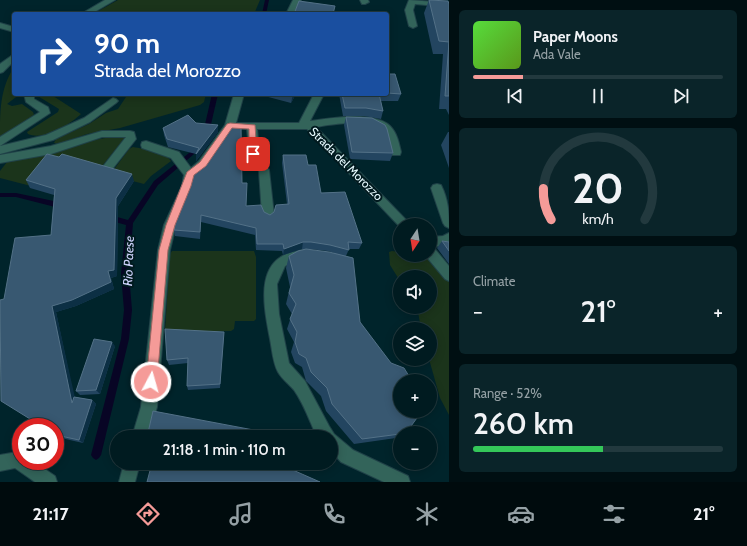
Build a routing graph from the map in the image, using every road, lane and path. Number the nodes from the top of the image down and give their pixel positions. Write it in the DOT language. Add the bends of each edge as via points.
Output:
graph roads {
  1 [pos="111,0"];
  2 [pos="297,0"];
  3 [pos="412,0"];
  4 [pos="449,5"];
  5 [pos="89,12"];
  6 [pos="291,12"];
  7 [pos="0,24"];
  8 [pos="413,26"];
  9 [pos="12,29"];
  10 [pos="12,59"];
  11 [pos="0,70"];
  12 [pos="29,96"];
  13 [pos="238,96"];
  14 [pos="318,96"];
  15 [pos="113,101"];
  16 [pos="303,125"];
  17 [pos="230,126"];
  18 [pos="252,126"];
  19 [pos="0,142"];
  20 [pos="146,145"];
  21 [pos="0,150"];
  22 [pos="396,152"];
  23 [pos="0,159"];
  24 [pos="106,169"];
  25 [pos="190,174"];
  26 [pos="437,188"];
  27 [pos="268,215"];
  28 [pos="398,218"];
  29 [pos="449,223"];
  30 [pos="449,238"];
  31 [pos="437,242"];
  32 [pos="317,256"];
  33 [pos="437,260"];
  34 [pos="449,275"];
  35 [pos="142,430"];
  36 [pos="322,430"];
  37 [pos="338,447"];
  38 [pos="0,464"];
  39 [pos="130,470"];
  40 [pos="49,482"];
  41 [pos="127,482"];
  42 [pos="402,482"];
  1 -- 5 [label="street"];
  2 -- 6 [label="street"];
  3 -- 4 [label="street"];
  3 -- 8 [label="street" via="409,10"];
  7 -- 9 [label="street"];
  10 -- 11 [label="street"];
  12 -- 19 [label="street" via="29,100 45,109 45,113"];
  13 -- 17 [label="street"];
  14 -- 16 [label="street"];
  15 -- 21 [label="street" via="87,120 49,138"];
  16 -- 18 [label="street, Strada del Morozzo"];
  16 -- 22 [label="street" via="339,121 376,122 389,132"];
  16 -- 28 [label="street, Strada del Morozzo" via="313,128"];
  17 -- 18 [label="street, Strada del Morozzo"];
  17 -- 25 [label="street" via="203,164"];
  18 -- 27 [label="street" via="255,160 264,170"];
  20 -- 25 [label="street" via="175,156"];
  23 -- 24 [label="street" via="51,150 102,134 130,134 131,139"];
  25 -- 35 [label="street" via="170,225 164,250 149,406"];
  26 -- 29 [label="street"];
  30 -- 31 [label="street" via="446,241"];
  32 -- 36 [label="street" via="293,256 281,262 271,284 272,314 283,367 300,386"];
  33 -- 34 [label="street"];
  37 -- 42 [label="street" via="347,456"];
  38 -- 40 [label="street" via="17,460"];
  39 -- 41 [label="street"];
}
